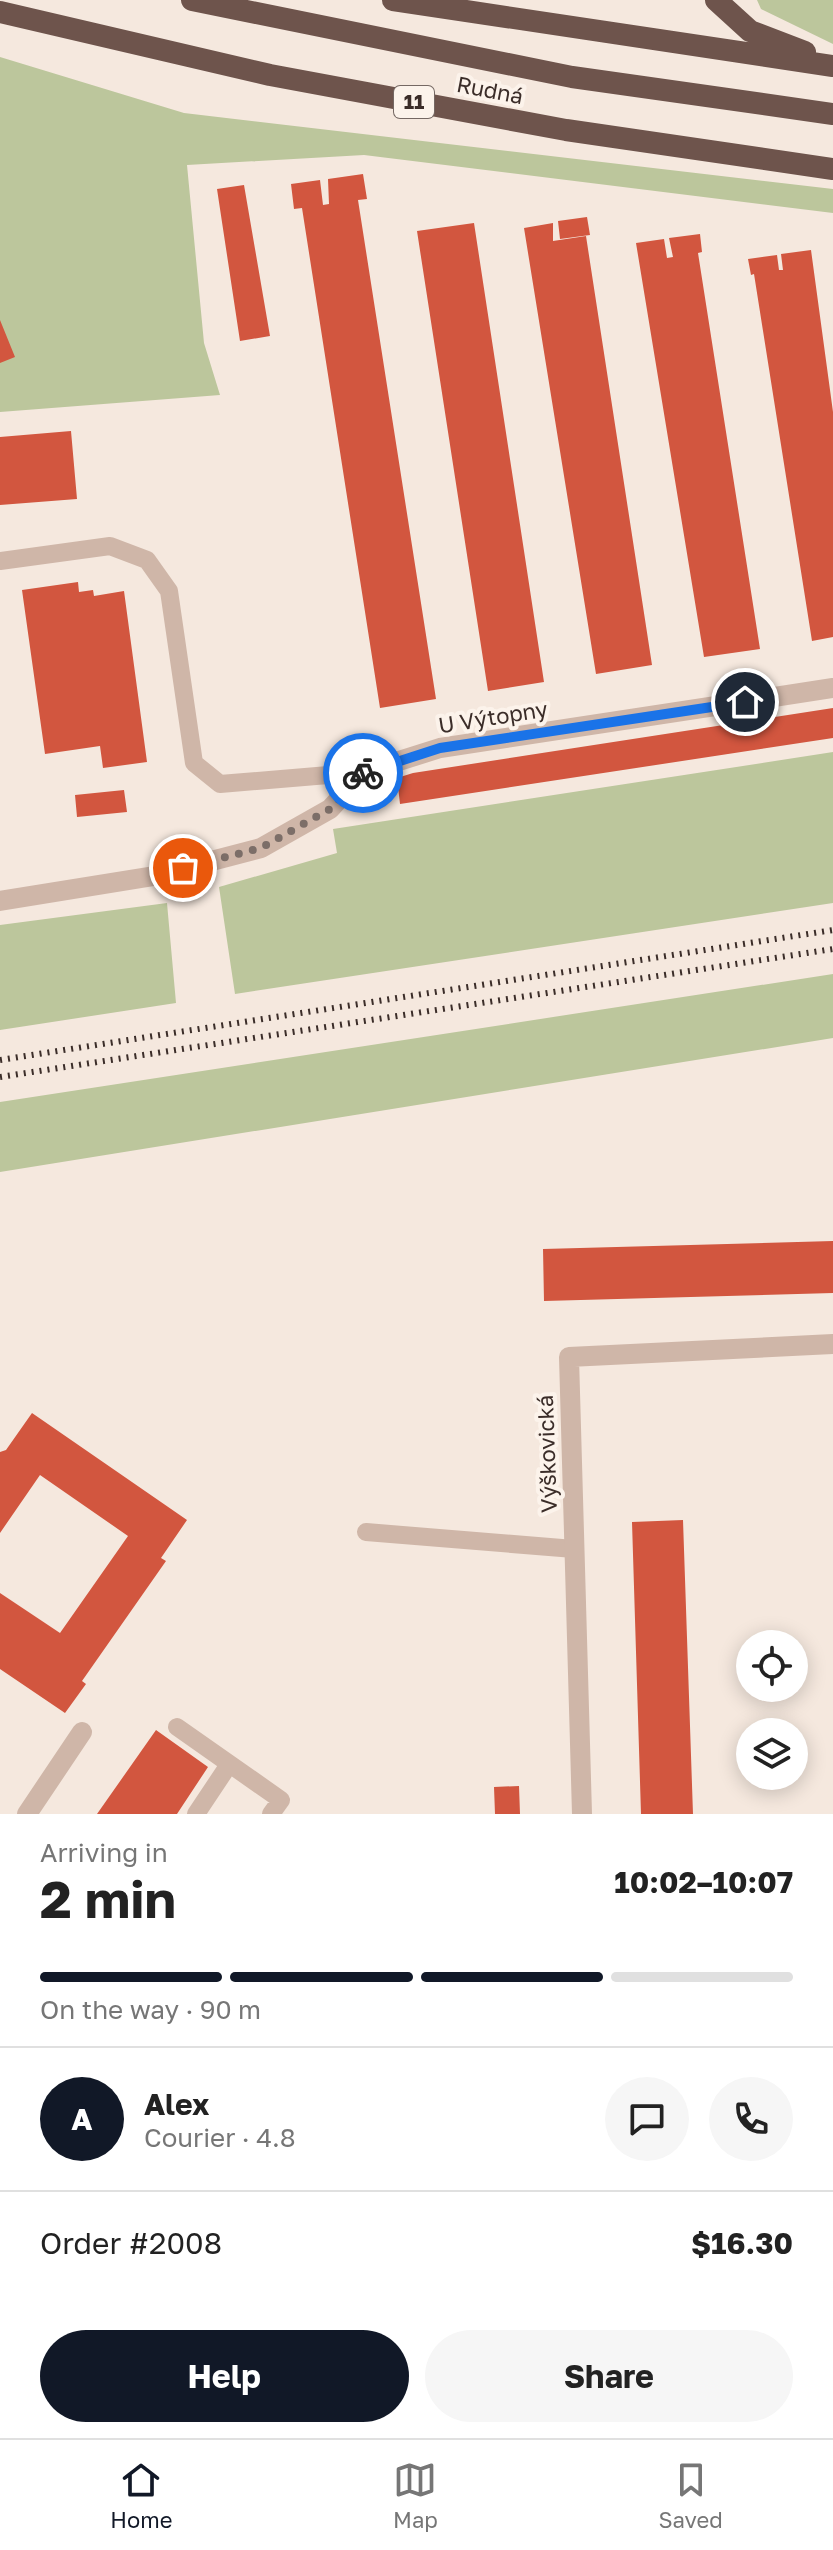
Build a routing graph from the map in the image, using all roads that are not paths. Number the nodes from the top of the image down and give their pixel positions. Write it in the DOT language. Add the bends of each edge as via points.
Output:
graph roads {
  1 [pos="192,0"];
  2 [pos="393,0"];
  3 [pos="716,0"];
  4 [pos="0,12"];
  5 [pos="833,64"];
  6 [pos="833,114"];
  7 [pos="833,169"];
  8 [pos="0,561"];
  9 [pos="833,688"];
  10 [pos="364,772"];
  11 [pos="0,901"];
  12 [pos="833,1344"];
  13 [pos="366,1532"];
  14 [pos="574,1549"];
  15 [pos="177,1727"];
  16 [pos="82,1732"];
  17 [pos="228,1766"];
  18 [pos="27,1814"];
  19 [pos="196,1814"];
  20 [pos="271,1814"];
  21 [pos="582,1814"];
  1 -- 6 [label="highway, Rudná" via="572,77"];
  2 -- 5 [label="highway"];
  3 -- 5 [label="highway" via="760,37"];
  4 -- 7 [label="highway, Rudná / 11" via="270,75 566,130"];
  8 -- 10 [label="lane" via="110,546 147,560 169,591 194,763 220,784"];
  9 -- 10 [label="street, U Výtopny" via="440,748"];
  10 -- 11 [label="street, U Výtopny" via="330,809 261,848 154,876"];
  12 -- 14 [label="street, Výškovická" via="569,1357"];
  13 -- 14 [label="lane"];
  14 -- 21 [label="street, Výškovická"];
  15 -- 17 [label="lane"];
  16 -- 18 [label="street"];
  17 -- 19 [label="lane"];
  17 -- 20 [label="lane" via="281,1800"];
}
